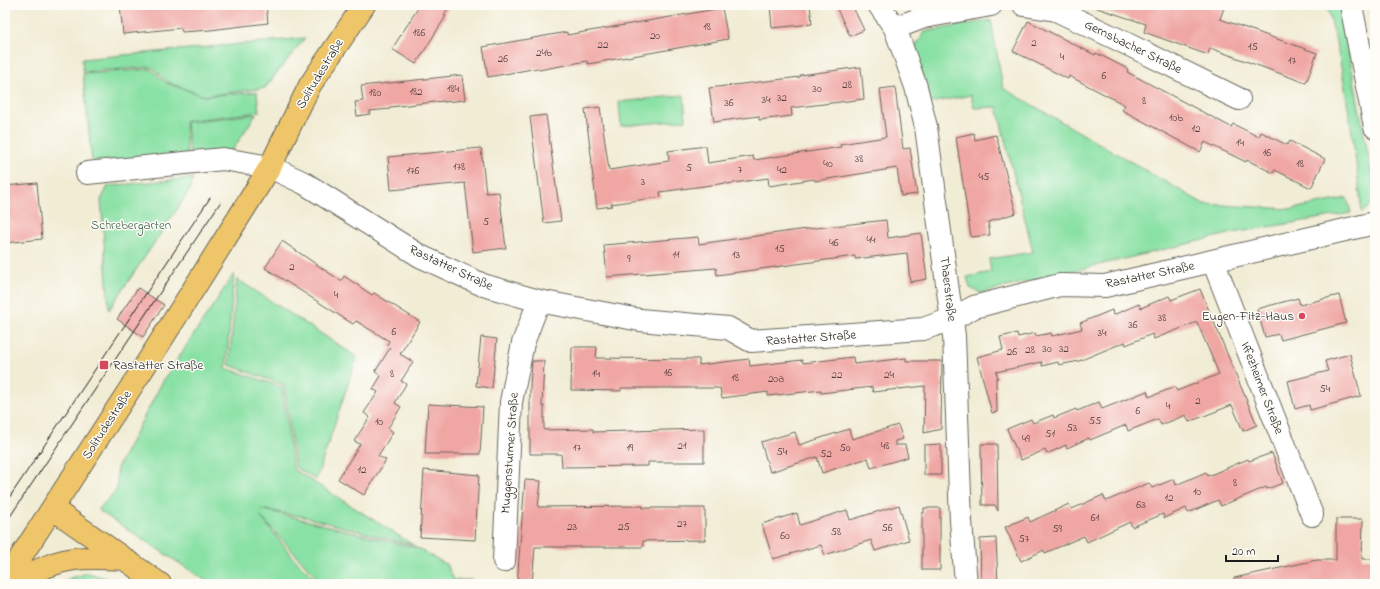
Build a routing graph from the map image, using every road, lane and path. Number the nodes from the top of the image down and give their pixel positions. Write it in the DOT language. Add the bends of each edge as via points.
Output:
graph roads {
  1 [pos="364,5"];
  2 [pos="878,5"];
  3 [pos="991,5"];
  4 [pos="1024,5"];
  5 [pos="1351,5"];
  6 [pos="895,28"];
  7 [pos="1240,99"];
  8 [pos="1375,127"];
  9 [pos="270,167"];
  10 [pos="87,173"];
  11 [pos="1375,223"];
  12 [pos="1213,261"];
  13 [pos="539,301"];
  14 [pos="952,318"];
  15 [pos="53,509"];
  16 [pos="1312,515"];
  17 [pos="124,559"];
  18 [pos="504,561"];
  19 [pos="5,581"];
  20 [pos="10,584"];
  21 [pos="160,584"];
  22 [pos="966,584"];
  1 -- 9 [label="main road, Solitudestraße" via="310,86"];
  2 -- 6 [label="street, Thaerstraße"];
  3 -- 6 [label="street" via="924,17"];
  4 -- 7 [label="street, Gernsbacher Straße" via="1056,10"];
  5 -- 8 [label="street"];
  6 -- 14 [label="street, Thaerstraße" via="916,87 926,127"];
  9 -- 10 [label="street" via="223,159"];
  9 -- 13 [label="street, Rastatter Straße" via="304,183 420,256 483,285"];
  9 -- 15 [label="main road, Solitudestraße"];
  11 -- 12 [label="street, Rastatter Straße"];
  12 -- 14 [label="street, Rastatter Straße" via="1105,286 1060,285 974,307"];
  12 -- 16 [label="street, Iffezheimer Straße"];
  13 -- 14 [label="street, Rastatter Straße" via="640,320 728,328 751,341 923,329"];
  13 -- 18 [label="street, Muggensturmer Straße" via="523,343 511,402"];
  14 -- 22 [label="street, Thaerstraße"];
  15 -- 17 [label="main road"];
  15 -- 19 [label="main road, Solitudestraße"];
  17 -- 20 [label="main road" via="86,558 59,562"];
  17 -- 21 [label="main road"];
}
